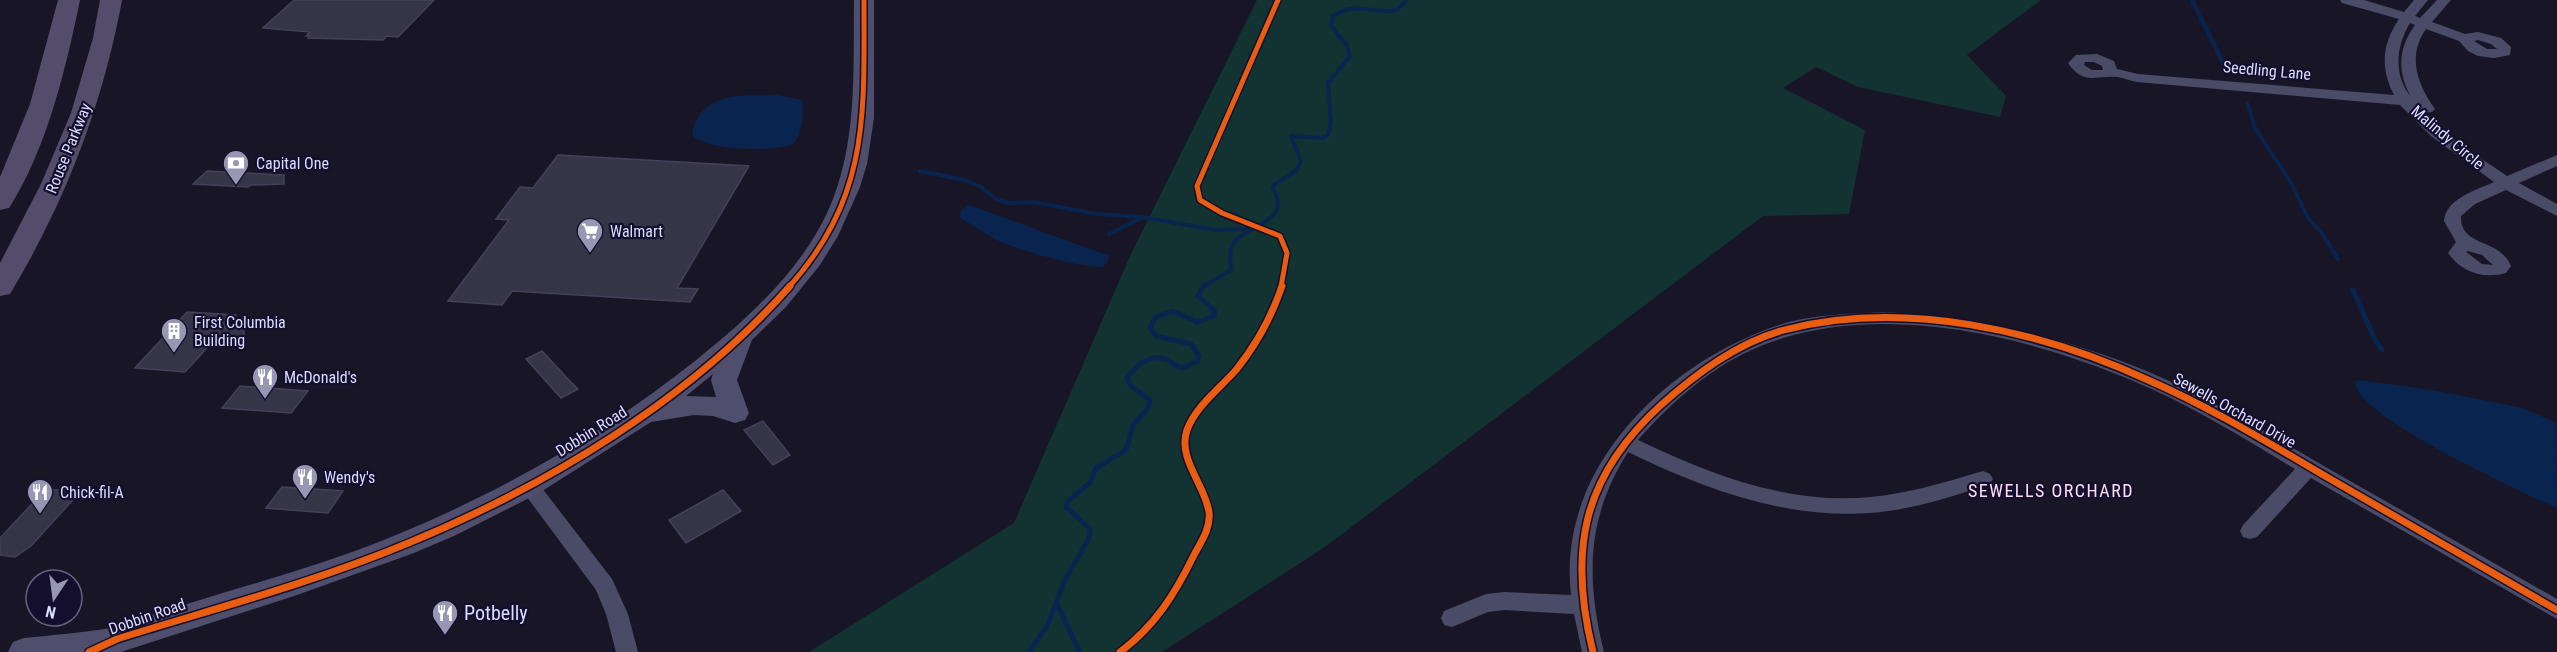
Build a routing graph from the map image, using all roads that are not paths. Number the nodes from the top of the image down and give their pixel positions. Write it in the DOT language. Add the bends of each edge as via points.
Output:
graph roads {
  1 [pos="69,0"];
  2 [pos="111,0"];
  3 [pos="864,0"];
  4 [pos="2347,0"];
  5 [pos="2421,0"];
  6 [pos="2444,0"];
  7 [pos="2415,20"];
  8 [pos="2466,39"];
  9 [pos="2111,72"];
  10 [pos="2405,100"];
  11 [pos="2421,102"];
  12 [pos="2557,160"];
  13 [pos="2509,181"];
  14 [pos="0,202"];
  15 [pos="2557,203"];
  16 [pos="2557,211"];
  17 [pos="24,245"];
  18 [pos="2468,245"];
  19 [pos="0,287"];
  20 [pos="0,295"];
  21 [pos="744,333"];
  22 [pos="641,416"];
  23 [pos="1624,442"];
  24 [pos="2309,467"];
  25 [pos="1983,479"];
  26 [pos="528,485"];
  27 [pos="2250,531"];
  28 [pos="1582,605"];
  29 [pos="2557,610"];
  30 [pos="1452,618"];
  31 [pos="117,639"];
  32 [pos="24,652"];
  33 [pos="89,652"];
  34 [pos="627,652"];
  35 [pos="1593,652"];
  1 -- 14 [label="main road" via="46,95"];
  2 -- 17 [label="main road, Rouse Parkway" via="102,53 79,126"];
  3 -- 21 [label="street, Dobbin Road" via="864,120 849,190 799,275"];
  4 -- 7 [label="street"];
  5 -- 7 [label="street, Malindy Circle"];
  6 -- 7 [label="street, Malindy Circle"];
  7 -- 8 [label="street"];
  7 -- 10 [label="street, Malindy Circle" via="2394,38 2391,64"];
  7 -- 11 [label="street, Malindy Circle" via="2408,68"];
  9 -- 10 [label="street, Seedling Lane" via="2137,78"];
  10 -- 11 [label="street, Seedling Lane"];
  10 -- 13 [label="street, Malindy Circle" via="2439,134"];
  11 -- 13 [label="street, Malindy Circle"];
  12 -- 13 [label="street"];
  13 -- 15 [label="street, Malindy Circle"];
  13 -- 16 [label="street, Malindy Circle"];
  13 -- 18 [label="street" via="2458,206 2454,212 2454,228"];
  17 -- 19 [label="main road, Rouse Parkway"];
  17 -- 20 [label="main road"];
  21 -- 22 [label="street, Dobbin Road"];
  21 -- 22 [label="street" via="723,380 735,413 702,404"];
  22 -- 26 [label="street, Dobbin Road"];
  23 -- 24 [label="street, Sewells Orchard Drive" via="1654,412 1738,348 1824,322 1900,319 1992,331 2085,355 2186,397"];
  23 -- 25 [label="street" via="1678,469 1737,491 1813,505 1909,500"];
  23 -- 28 [label="street, Sewells Orchard Drive" via="1594,493 1584,525"];
  24 -- 27 [label="street"];
  24 -- 29 [label="street, Sewells Orchard Drive"];
  26 -- 31 [label="street, Dobbin Road" via="455,523 364,560"];
  26 -- 34 [label="street" via="604,585"];
  28 -- 30 [label="street" via="1495,602"];
  28 -- 35 [label="street, Sewells Orchard Drive"];
  31 -- 32 [label="street, Dobbin Road"];
  31 -- 33 [label="street, Dobbin Road"];
}
